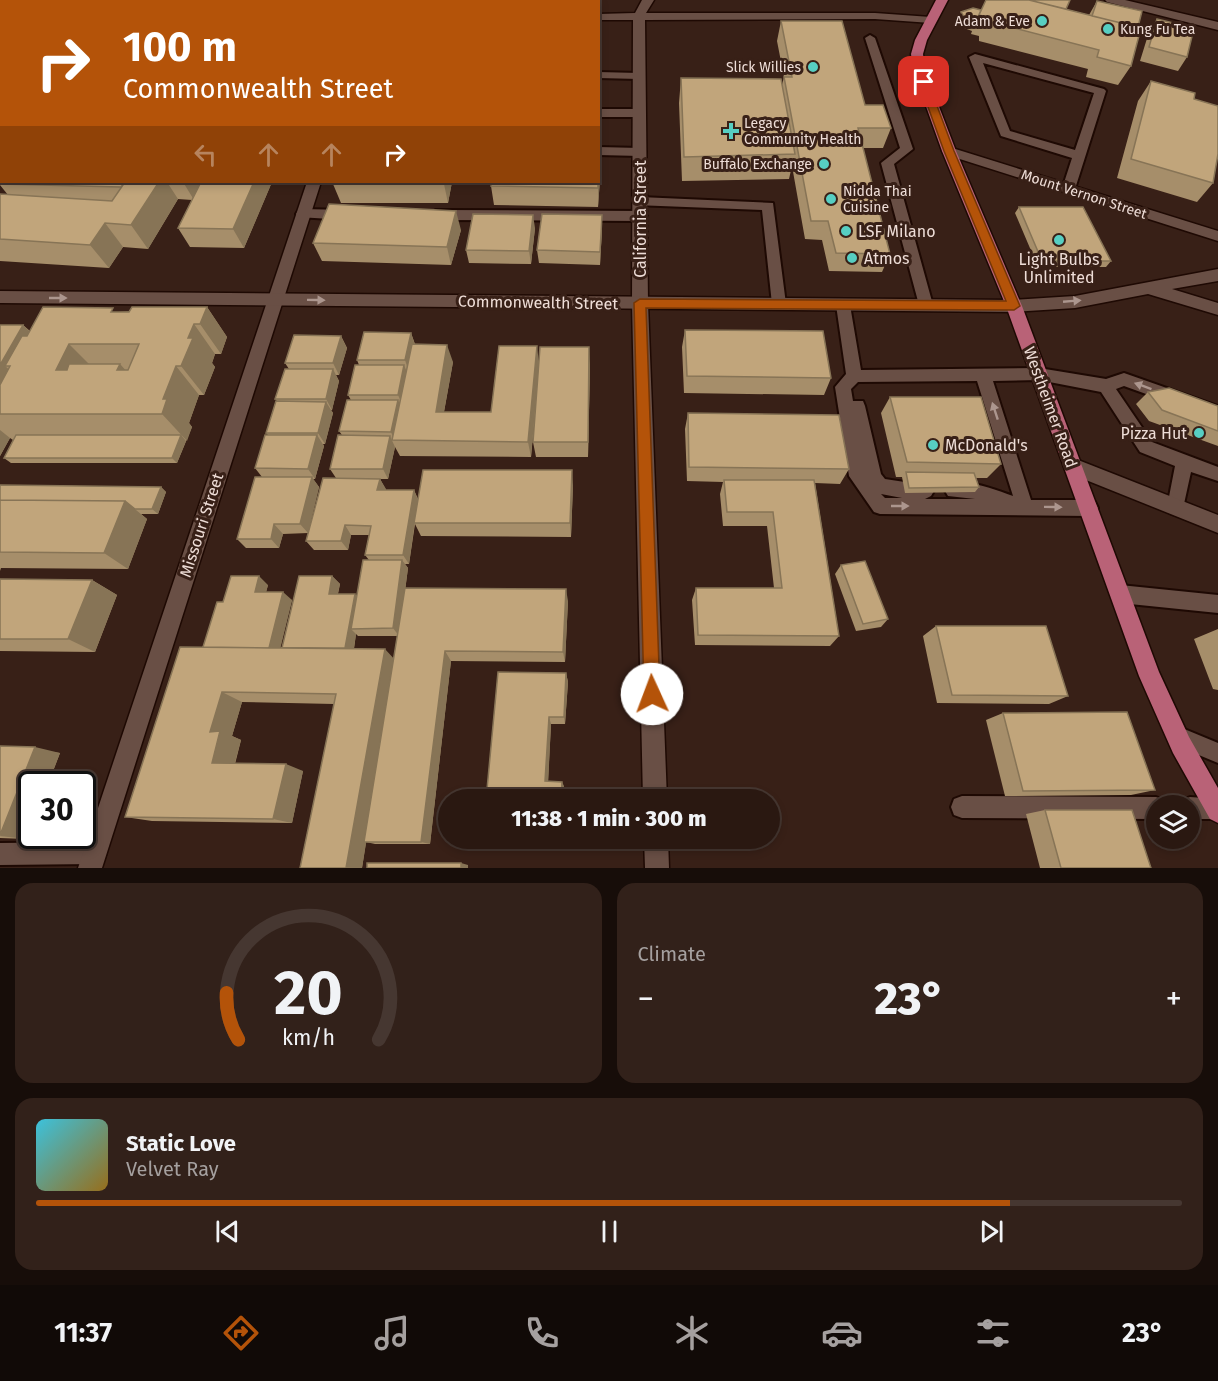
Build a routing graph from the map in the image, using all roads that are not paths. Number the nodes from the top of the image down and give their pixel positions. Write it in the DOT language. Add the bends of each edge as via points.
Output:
graph roads {
  1 [pos="648,0"];
  2 [pos="942,0"];
  3 [pos="1111,0"];
  4 [pos="639,16"];
  5 [pos="600,17"];
  6 [pos="931,20"];
  7 [pos="1218,26"];
  8 [pos="870,38"];
  9 [pos="600,75"];
  10 [pos="639,76"];
  11 [pos="600,113"];
  12 [pos="639,113"];
  13 [pos="600,151"];
  14 [pos="949,151"];
  15 [pos="640,152"];
  16 [pos="1079,156"];
  17 [pos="314,183"];
  18 [pos="1069,189"];
  19 [pos="640,209"];
  20 [pos="303,214"];
  21 [pos="358,215"];
  22 [pos="427,215"];
  23 [pos="1218,236"];
  24 [pos="1218,275"];
  25 [pos="1145,290"];
  26 [pos="0,297"];
  27 [pos="275,299"];
  28 [pos="640,303"];
  29 [pos="779,304"];
  30 [pos="843,305"];
  31 [pos="926,305"];
  32 [pos="1014,306"];
  33 [pos="1218,309"];
  34 [pos="1039,374"];
  35 [pos="983,375"];
  36 [pos="854,376"];
  37 [pos="1106,386"];
  38 [pos="1218,413"];
  39 [pos="1184,462"];
  40 [pos="1073,466"];
  41 [pos="1218,474"];
  42 [pos="1022,507"];
  43 [pos="1176,507"];
  44 [pos="1089,508"];
  45 [pos="1218,524"];
  46 [pos="1120,594"];
  47 [pos="1218,604"];
  48 [pos="1178,736"];
  49 [pos="1218,753"];
  50 [pos="655,789"];
  51 [pos="962,807"];
  52 [pos="1146,808"];
  53 [pos="1200,809"];
  54 [pos="1218,810"];
  55 [pos="656,849"];
  56 [pos="0,854"];
  57 [pos="92,860"];
  58 [pos="657,868"];
  1 -- 4 [label="street, California Street"];
  2 -- 6 [label="main road, Westheimer Road"];
  3 -- 7 [label="street"];
  4 -- 5 [label="street"];
  4 -- 6 [label="street" via="875,16"];
  4 -- 10 [label="street, California Street"];
  6 -- 14 [label="main road, Westheimer Road" via="917,54 919,70"];
  8 -- 31 [label="lane" via="907,149 887,163"];
  9 -- 10 [label="lane"];
  10 -- 12 [label="street, California Street"];
  11 -- 12 [label="lane"];
  12 -- 15 [label="street, California Street"];
  13 -- 15 [label="lane"];
  14 -- 18 [label="street, Mount Vernon Street"];
  14 -- 32 [label="main road, Westheimer Road"];
  15 -- 19 [label="street, California Street"];
  16 -- 16 [label="lane" via="1100,91 975,57 1005,133"];
  16 -- 18 [label="lane"];
  17 -- 20 [label="street, Missouri Street"];
  18 -- 23 [label="street, Mount Vernon Street"];
  19 -- 22 [label="lane"];
  19 -- 28 [label="street, California Street"];
  19 -- 29 [label="lane" via="768,206"];
  20 -- 21 [label="lane"];
  20 -- 27 [label="street, Missouri Street"];
  24 -- 25 [label="street, Commonwealth Street"];
  32 -- 25 [label="street, Commonwealth Street, one-way" via="1075,302"];
  25 -- 33 [label="street"];
  26 -- 27 [label="street, Commonwealth Street, one-way"];
  27 -- 28 [label="street, Commonwealth Street, one-way"];
  27 -- 57 [label="street, Missouri Street"];
  28 -- 29 [label="street, Commonwealth Street"];
  28 -- 50 [label="street, California Street"];
  29 -- 30 [label="street, Commonwealth Street"];
  30 -- 31 [label="street, Commonwealth Street"];
  30 -- 36 [label="lane"];
  31 -- 32 [label="street, Commonwealth Street"];
  32 -- 34 [label="main road, Westheimer Road"];
  34 -- 35 [label="lane"];
  34 -- 37 [label="lane"];
  34 -- 40 [label="main road, Westheimer Road"];
  35 -- 36 [label="lane"];
  42 -- 35 [label="lane, one-way"];
  36 -- 42 [label="lane, one-way" via="843,387 858,476 880,506"];
  38 -- 37 [label="lane, one-way" via="1124,379"];
  37 -- 39 [label="lane" via="1146,447"];
  39 -- 41 [label="lane"];
  39 -- 43 [label="lane"];
  40 -- 43 [label="street"];
  40 -- 44 [label="main road, Westheimer Road"];
  42 -- 44 [label="lane, one-way"];
  43 -- 45 [label="street"];
  44 -- 46 [label="main road, Westheimer Road"];
  46 -- 47 [label="lane"];
  46 -- 48 [label="main road, Westheimer Road" via="1150,676"];
  48 -- 49 [label="lane"];
  48 -- 54 [label="main road, Westheimer Road"];
  51 -- 52 [label="lane"];
  53 -- 54 [label="lane"];
  55 -- 58 [label="street"];
  56 -- 57 [label="lane"];
}
